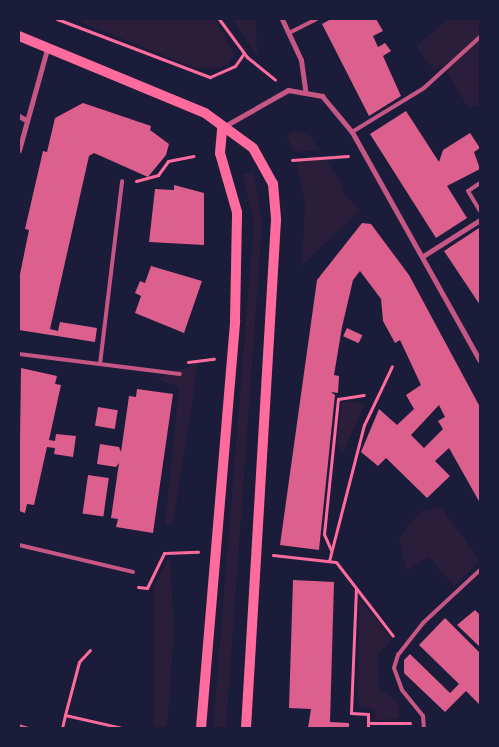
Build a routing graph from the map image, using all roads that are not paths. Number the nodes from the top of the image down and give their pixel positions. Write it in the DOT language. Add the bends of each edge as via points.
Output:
graph roads {
  1 [pos="282,19"];
  2 [pos="317,19"];
  3 [pos="289,33"];
  4 [pos="19,36"];
  5 [pos="480,37"];
  6 [pos="47,49"];
  7 [pos="305,90"];
  8 [pos="19,116"];
  9 [pos="26,120"];
  10 [pos="222,128"];
  11 [pos="352,132"];
  12 [pos="19,150"];
  13 [pos="122,181"];
  14 [pos="480,182"];
  15 [pos="480,211"];
  16 [pos="480,220"];
  17 [pos="423,256"];
  18 [pos="19,354"];
  19 [pos="480,361"];
  20 [pos="100,364"];
  21 [pos="180,374"];
  22 [pos="19,545"];
  23 [pos="480,570"];
  24 [pos="133,572"];
  25 [pos="201,728"];
  26 [pos="246,728"];
  27 [pos="424,728"];
  1 -- 3 [label="street"];
  2 -- 3 [label="lane"];
  3 -- 7 [label="street" via="301,60"];
  4 -- 6 [label="main road"];
  5 -- 11 [label="lane" via="424,88"];
  6 -- 9 [label="street"];
  6 -- 10 [label="main road" via="192,106"];
  7 -- 10 [label="street" via="288,90"];
  7 -- 11 [label="street" via="322,96"];
  8 -- 9 [label="street"];
  9 -- 12 [label="street"];
  10 -- 25 [label="main road" via="220,153 237,212 232,357"];
  10 -- 26 [label="main road" via="253,148 265,164 273,184 276,220"];
  11 -- 17 [label="street"];
  13 -- 20 [label="lane"];
  14 -- 15 [label="lane" via="468,191"];
  16 -- 17 [label="street"];
  17 -- 19 [label="street"];
  18 -- 20 [label="lane"];
  20 -- 21 [label="lane"];
  22 -- 24 [label="lane"];
  23 -- 27 [label="lane" via="423,623 394,668 402,690 424,722"];
}
